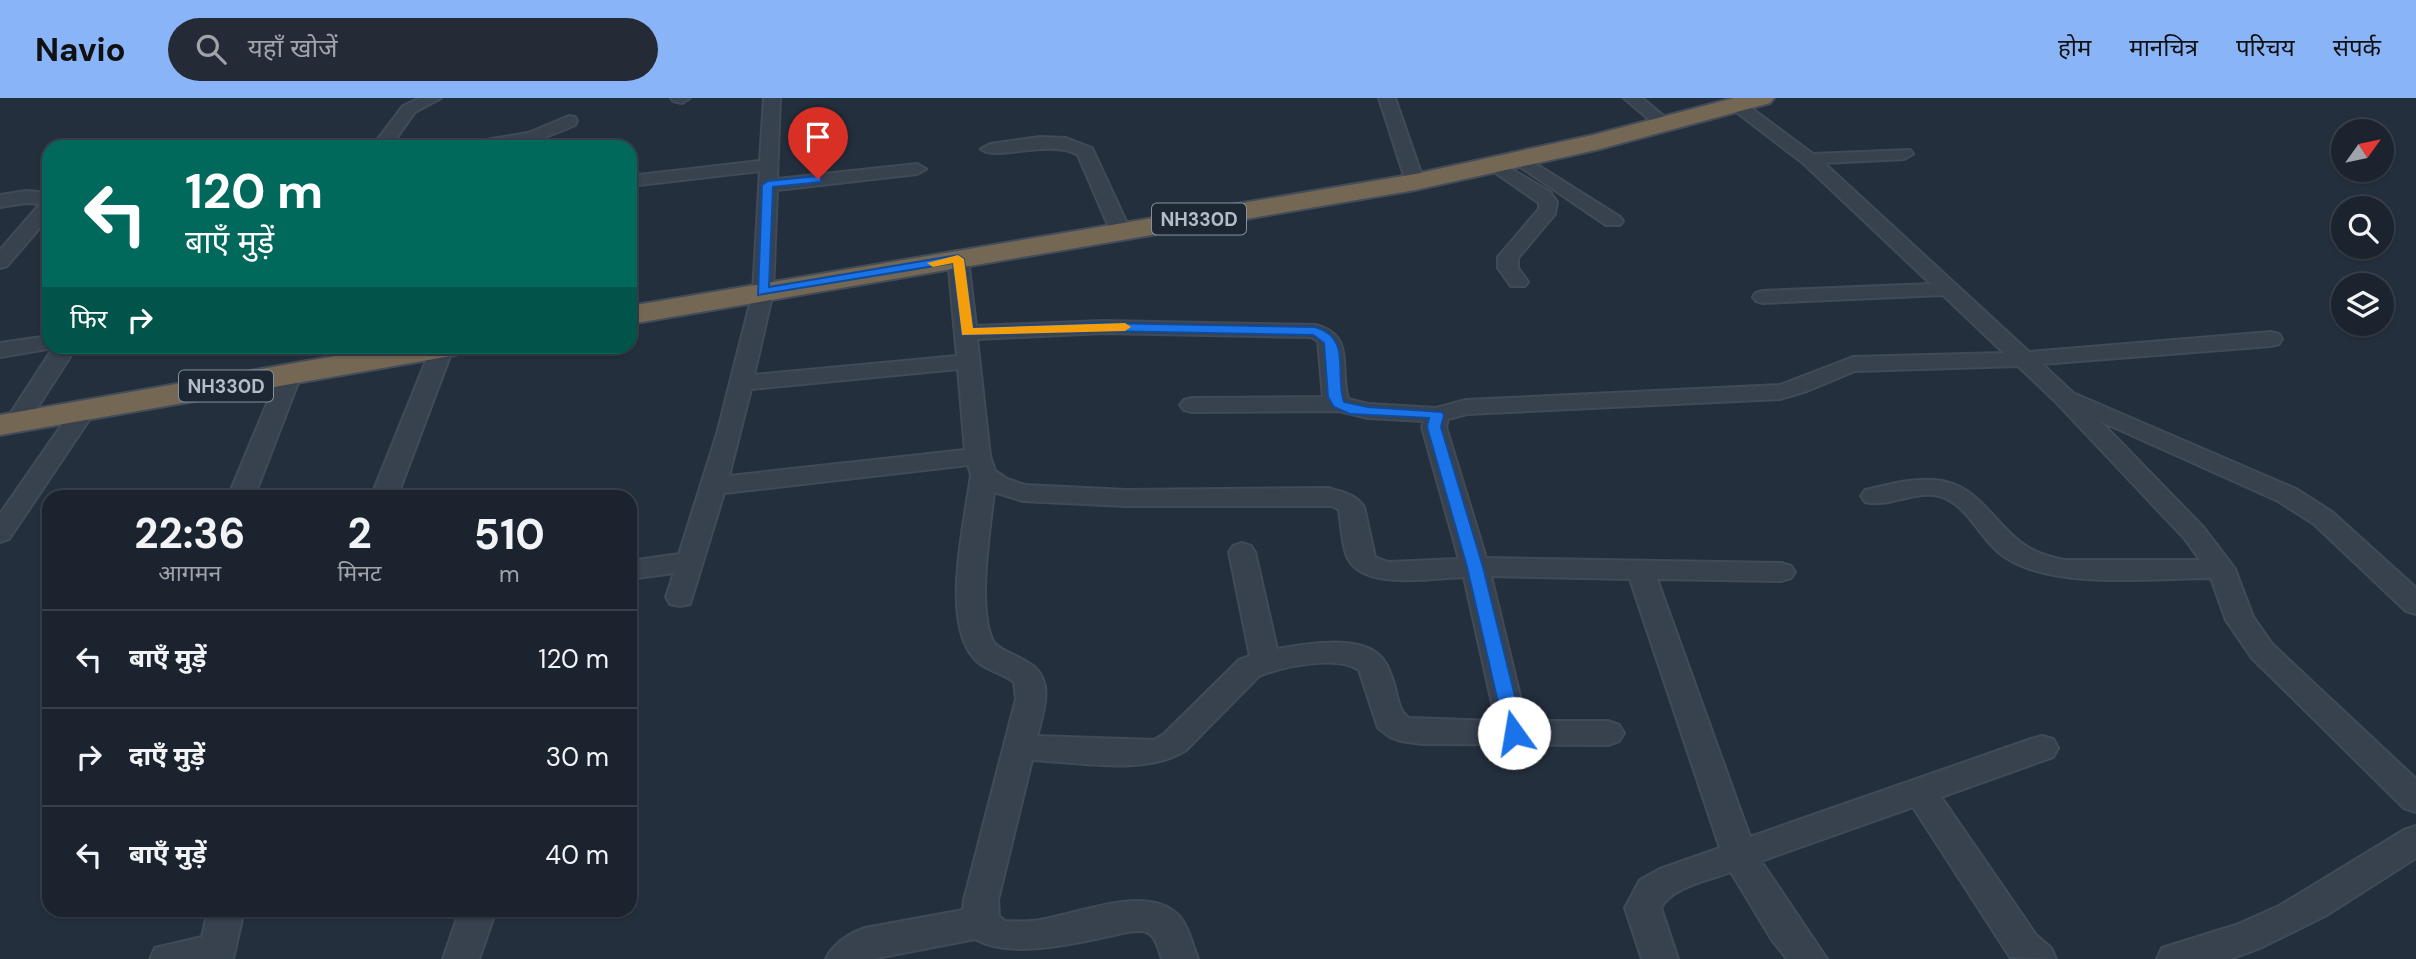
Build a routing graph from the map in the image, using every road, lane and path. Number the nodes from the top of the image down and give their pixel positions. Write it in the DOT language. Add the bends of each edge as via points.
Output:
graph roads {
  1 [pos="433,98"];
  2 [pos="772,98"];
  3 [pos="1387,98"];
  4 [pos="1632,98"];
  5 [pos="1755,100"];
  6 [pos="569,121"];
  7 [pos="1665,124"];
  8 [pos="385,140"];
  9 [pos="521,140"];
  10 [pos="990,149"];
  11 [pos="1904,154"];
  12 [pos="1809,159"];
  13 [pos="1508,162"];
  14 [pos="769,165"];
  15 [pos="917,169"];
  16 [pos="637,180"];
  17 [pos="1415,183"];
  18 [pos="768,185"];
  19 [pos="42,199"];
  20 [pos="0,201"];
  21 [pos="42,208"];
  22 [pos="1612,222"];
  23 [pos="1121,232"];
  24 [pos="958,259"];
  25 [pos="0,262"];
  26 [pos="1518,282"];
  27 [pos="1950,289"];
  28 [pos="763,292"];
  29 [pos="1763,297"];
  30 [pos="637,314"];
  31 [pos="967,332"];
  32 [pos="2271,339"];
  33 [pos="42,344"];
  34 [pos="0,350"];
  35 [pos="59,354"];
  36 [pos="402,354"];
  37 [pos="427,354"];
  38 [pos="2024,359"];
  39 [pos="970,361"];
  40 [pos="290,375"];
  41 [pos="743,383"];
  42 [pos="2062,395"];
  43 [pos="1339,404"];
  44 [pos="1192,405"];
  45 [pos="83,411"];
  46 [pos="1437,415"];
  47 [pos="9,424"];
  48 [pos="981,466"];
  49 [pos="713,486"];
  50 [pos="244,490"];
  51 [pos="386,490"];
  52 [pos="1874,496"];
  53 [pos="0,533"];
  54 [pos="1242,552"];
  55 [pos="690,562"];
  56 [pos="1475,567"];
  57 [pos="637,569"];
  58 [pos="1640,569"];
  59 [pos="2221,569"];
  60 [pos="1781,572"];
  61 [pos="680,597"];
  62 [pos="2416,604"];
  63 [pos="1265,660"];
  64 [pos="1514,733"];
  65 [pos="1608,733"];
  66 [pos="1019,747"];
  67 [pos="2042,748"];
  68 [pos="1920,791"];
  69 [pos="2416,799"];
  70 [pos="2416,840"];
  71 [pos="1739,855"];
  72 [pos="224,917"];
  73 [pos="476,917"];
  74 [pos="981,922"];
  75 [pos="216,955"];
  76 [pos="168,959"];
  77 [pos="461,959"];
  78 [pos="844,959"];
  79 [pos="1180,959"];
  80 [pos="1660,959"];
  81 [pos="1809,959"];
  82 [pos="2038,959"];
  83 [pos="2175,959"];
  1 -- 8 [label="street" via="409,109"];
  2 -- 14 [label="street"];
  3 -- 17 [label="street"];
  4 -- 7 [label="street"];
  5 -- 7 [label="highway, NH330D"];
  5 -- 12 [label="street"];
  6 -- 9 [label="street"];
  7 -- 13 [label="highway, NH330D"];
  10 -- 23 [label="street" via="1051,143 1079,146 1086,152"];
  11 -- 12 [label="street"];
  12 -- 27 [label="street"];
  13 -- 17 [label="highway, NH330D"];
  13 -- 22 [label="street"];
  13 -- 26 [label="street" via="1548,202 1548,210 1508,257 1508,268"];
  14 -- 16 [label="street"];
  14 -- 18 [label="street"];
  15 -- 18 [label="street"];
  17 -- 23 [label="highway, NH330D"];
  18 -- 28 [label="street"];
  19 -- 20 [label="street"];
  21 -- 25 [label="street"];
  23 -- 24 [label="highway, NH330D"];
  24 -- 28 [label="highway, NH330D"];
  24 -- 31 [label="street"];
  27 -- 29 [label="street"];
  27 -- 38 [label="street"];
  28 -- 30 [label="highway, NH330D"];
  28 -- 41 [label="street"];
  31 -- 39 [label="street"];
  31 -- 43 [label="street" via="1104,327 1315,331 1331,342"];
  32 -- 38 [label="street"];
  33 -- 34 [label="street"];
  35 -- 47 [label="street"];
  36 -- 40 [label="highway, NH330D"];
  37 -- 51 [label="street"];
  38 -- 42 [label="street"];
  38 -- 46 [label="street" via="1853,365 1833,370 1801,388 1780,392 1466,407"];
  39 -- 41 [label="street"];
  39 -- 48 [label="street"];
  40 -- 45 [label="highway, NH330D"];
  40 -- 50 [label="street"];
  41 -- 49 [label="street"];
  42 -- 59 [label="street" via="2194,533"];
  42 -- 62 [label="street" via="2287,495 2323,518"];
  43 -- 44 [label="street"];
  43 -- 46 [label="street" via="1350,409"];
  45 -- 47 [label="highway, NH330D"];
  45 -- 53 [label="street"];
  46 -- 56 [label="street" via="1434,427"];
  48 -- 49 [label="street"];
  48 -- 56 [label="street" via="998,485 1023,493 1070,497 1328,496 1351,507 1360,555 1373,568"];
  48 -- 66 [label="street" via="971,594 974,634 982,650 1029,678 1031,699"];
  49 -- 55 [label="street"];
  52 -- 59 [label="street" via="1930,487 1947,490 1962,498 2010,548 2040,564 2064,569"];
  54 -- 63 [label="street"];
  55 -- 57 [label="street"];
  55 -- 61 [label="street"];
  56 -- 58 [label="street"];
  56 -- 64 [label="street"];
  58 -- 60 [label="street"];
  58 -- 71 [label="street"];
  59 -- 69 [label="street" via="2240,620 2262,651"];
  63 -- 64 [label="street" via="1363,656 1373,665 1389,720 1401,729"];
  63 -- 66 [label="street" via="1249,668 1161,751"];
  64 -- 65 [label="street"];
  66 -- 74 [label="street" via="982,900"];
  67 -- 68 [label="street"];
  68 -- 71 [label="street"];
  68 -- 82 [label="street" via="2023,946"];
  70 -- 83 [label="street" via="2296,913 2247,937"];
  71 -- 80 [label="street" via="1672,878 1652,890 1643,908"];
  71 -- 81 [label="street"];
  72 -- 75 [label="street"];
  73 -- 77 [label="street"];
  74 -- 78 [label="street" via="865,944"];
  74 -- 79 [label="street" via="998,937 1032,937 1152,916 1167,927"];
  75 -- 76 [label="street"];
}
